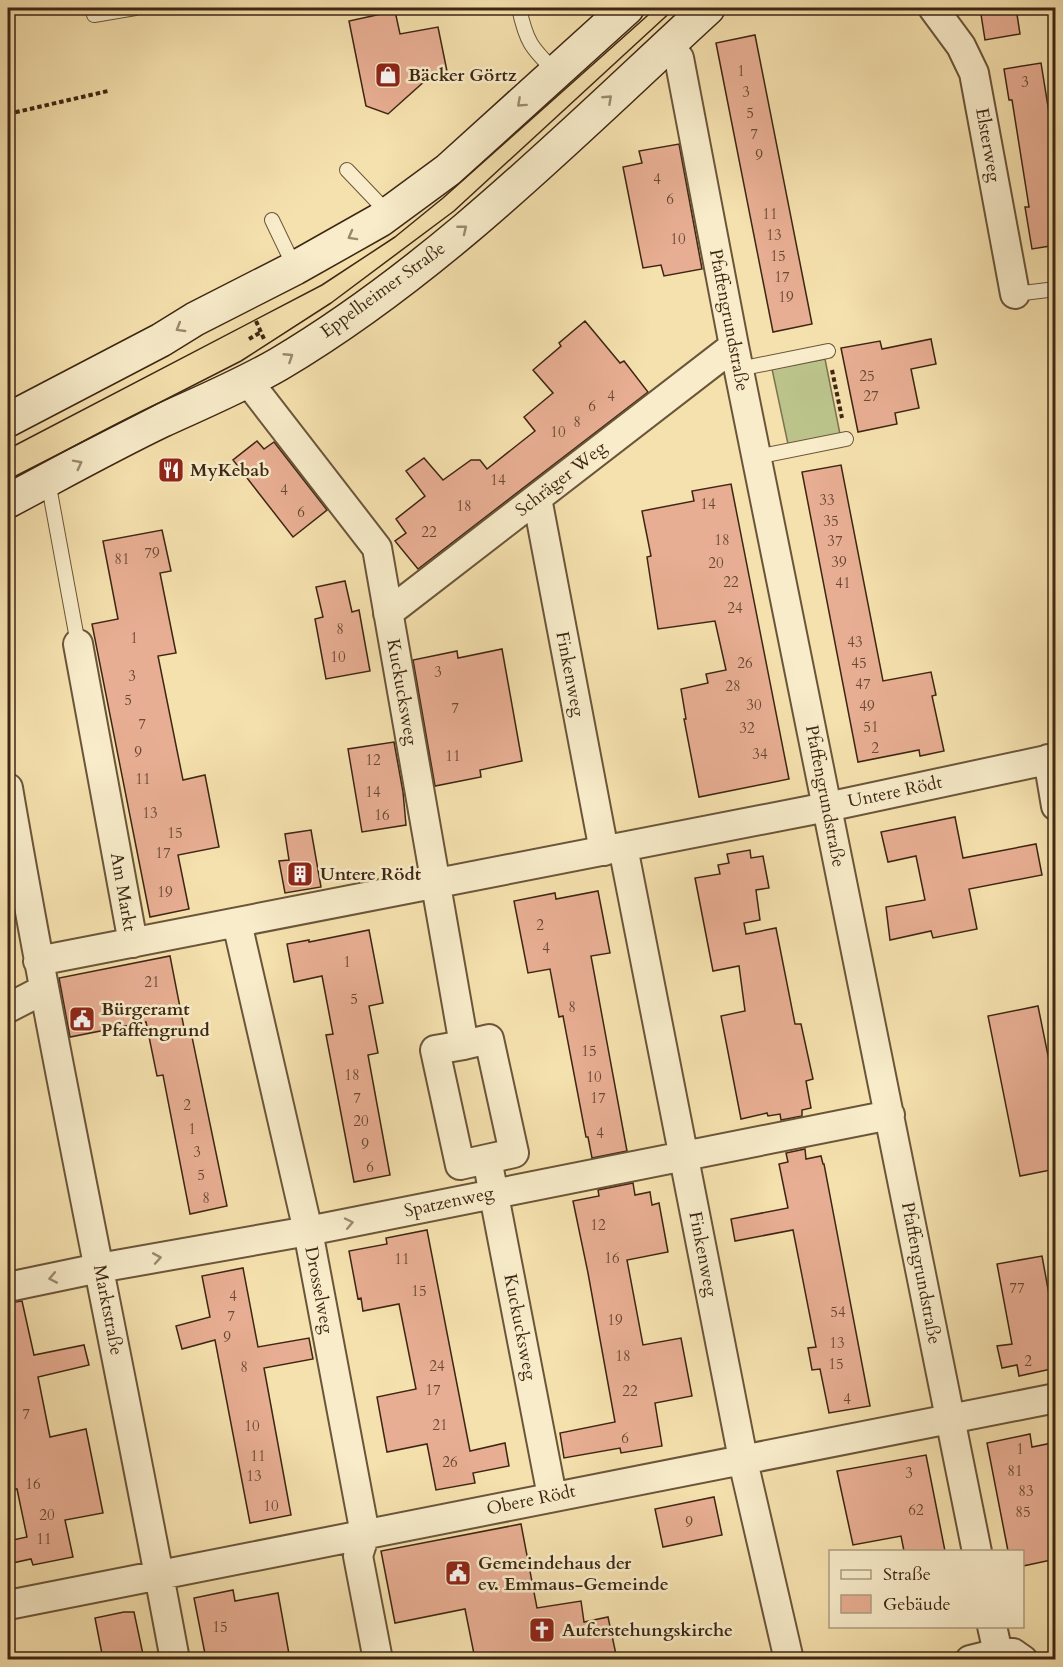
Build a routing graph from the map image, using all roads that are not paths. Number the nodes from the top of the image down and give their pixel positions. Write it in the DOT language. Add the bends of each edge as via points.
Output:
graph roads {
  1 [pos="135,8"];
  2 [pos="519,8"];
  3 [pos="627,8"];
  4 [pos="708,8"];
  5 [pos="933,8"];
  6 [pos="94,15"];
  7 [pos="668,45"];
  8 [pos="556,72"];
  9 [pos="346,170"];
  10 [pos="389,214"];
  11 [pos="272,219"];
  12 [pos="295,267"];
  13 [pos="1056,290"];
  14 [pos="1015,294"];
  15 [pos="828,351"];
  16 [pos="736,358"];
  17 [pos="247,380"];
  18 [pos="8,420"];
  19 [pos="846,438"];
  20 [pos="756,457"];
  21 [pos="48,480"];
  22 [pos="537,498"];
  23 [pos="8,501"];
  24 [pos="388,613"];
  25 [pos="78,644"];
  26 [pos="1052,759"];
  27 [pos="8,788"];
  28 [pos="1056,806"];
  29 [pos="827,807"];
  30 [pos="614,849"];
  31 [pos="436,884"];
  32 [pos="237,922"];
  33 [pos="133,943"];
  34 [pos="38,961"];
  35 [pos="43,990"];
  36 [pos="8,1008"];
  37 [pos="464,1044"];
  38 [pos="890,1115"];
  39 [pos="684,1155"];
  40 [pos="487,1159"];
  41 [pos="494,1192"];
  42 [pos="308,1231"];
  43 [pos="99,1268"];
  44 [pos="8,1287"];
  45 [pos="1056,1398"];
  46 [pos="949,1418"];
  47 [pos="743,1458"];
  48 [pos="552,1496"];
  49 [pos="365,1534"];
  50 [pos="977,1550"];
  51 [pos="159,1575"];
  52 [pos="8,1605"];
  53 [pos="1004,1646"];
  54 [pos="175,1659"];
  55 [pos="378,1659"];
  56 [pos="789,1659"];
  57 [pos="970,1659"];
  1 -- 6 [label="lane"];
  2 -- 8 [label="lane" via="525,35"];
  3 -- 8 [label="main road"];
  4 -- 7 [label="main road, Eppelheimer Straße"];
  5 -- 14 [label="street, Elsterweg" via="961,46 974,73"];
  7 -- 16 [label="street, Pfaffengrundstraße" via="679,58"];
  17 -- 7 [label="main road, Eppelheimer Straße, one-way" via="338,325 407,275 484,212"];
  8 -- 10 [label="main road, one-way" via="448,170"];
  9 -- 10 [label="lane"];
  10 -- 12 [label="main road, one-way"];
  11 -- 12 [label="lane"];
  12 -- 18 [label="main road, one-way"];
  13 -- 14 [label="lane"];
  15 -- 16 [label="lane"];
  16 -- 20 [label="street, Pfaffengrundstraße"];
  16 -- 22 [label="street, Schräger Weg"];
  21 -- 17 [label="main road, Eppelheimer Straße, one-way"];
  17 -- 24 [label="street, Kuckucksweg" via="377,548"];
  19 -- 20 [label="lane"];
  20 -- 29 [label="street, Pfaffengrundstraße"];
  21 -- 23 [label="main road, Eppelheimer Straße"];
  21 -- 25 [label="lane"];
  22 -- 24 [label="street, Schräger Weg"];
  22 -- 30 [label="street, Finkenweg"];
  24 -- 31 [label="street, Kuckucksweg"];
  25 -- 33 [label="street, Am Markt"];
  26 -- 28 [label="street"];
  26 -- 29 [label="street, Untere Rödt"];
  27 -- 34 [label="street"];
  29 -- 30 [label="street, Untere Rödt"];
  29 -- 38 [label="street, Pfaffengrundstraße"];
  30 -- 31 [label="street, Untere Rödt"];
  30 -- 39 [label="street, Finkenweg"];
  31 -- 32 [label="street, Untere Rödt"];
  31 -- 37 [label="street, Kuckucksweg"];
  32 -- 33 [label="street, Untere Rödt"];
  32 -- 42 [label="street, Drosselweg"];
  33 -- 34 [label="street, Am Markt"];
  34 -- 35 [label="street, Marktstraße"];
  35 -- 36 [label="street"];
  35 -- 43 [label="street, Marktstraße"];
  37 -- 40 [label="street" via="489,1039 514,1153"];
  37 -- 40 [label="street" via="435,1050 460,1165"];
  38 -- 39 [label="street, Spatzenweg"];
  38 -- 46 [label="street, Pfaffengrundstraße"];
  39 -- 41 [label="street, Spatzenweg"];
  39 -- 47 [label="street, Finkenweg"];
  40 -- 41 [label="street, Kuckucksweg"];
  42 -- 41 [label="street, Spatzenweg, one-way"];
  41 -- 48 [label="street, Kuckucksweg"];
  43 -- 42 [label="street, Spatzenweg, one-way"];
  42 -- 49 [label="street, Drosselweg"];
  43 -- 44 [label="street, Spatzenweg, one-way"];
  43 -- 51 [label="street, Marktstraße"];
  45 -- 46 [label="street, Obere Rödt"];
  46 -- 47 [label="street, Obere Rödt"];
  46 -- 50 [label="street, Pfaffengrundstraße"];
  47 -- 48 [label="street, Obere Rödt"];
  47 -- 56 [label="street, Finkenweg"];
  48 -- 49 [label="street, Obere Rödt"];
  49 -- 51 [label="street, Obere Rödt"];
  49 -- 55 [label="street, Drosselweg" via="358,1556"];
  51 -- 52 [label="street, Obere Rödt"];
  51 -- 54 [label="street, Marktstraße"];
  53 -- 57 [label="street"];
}
